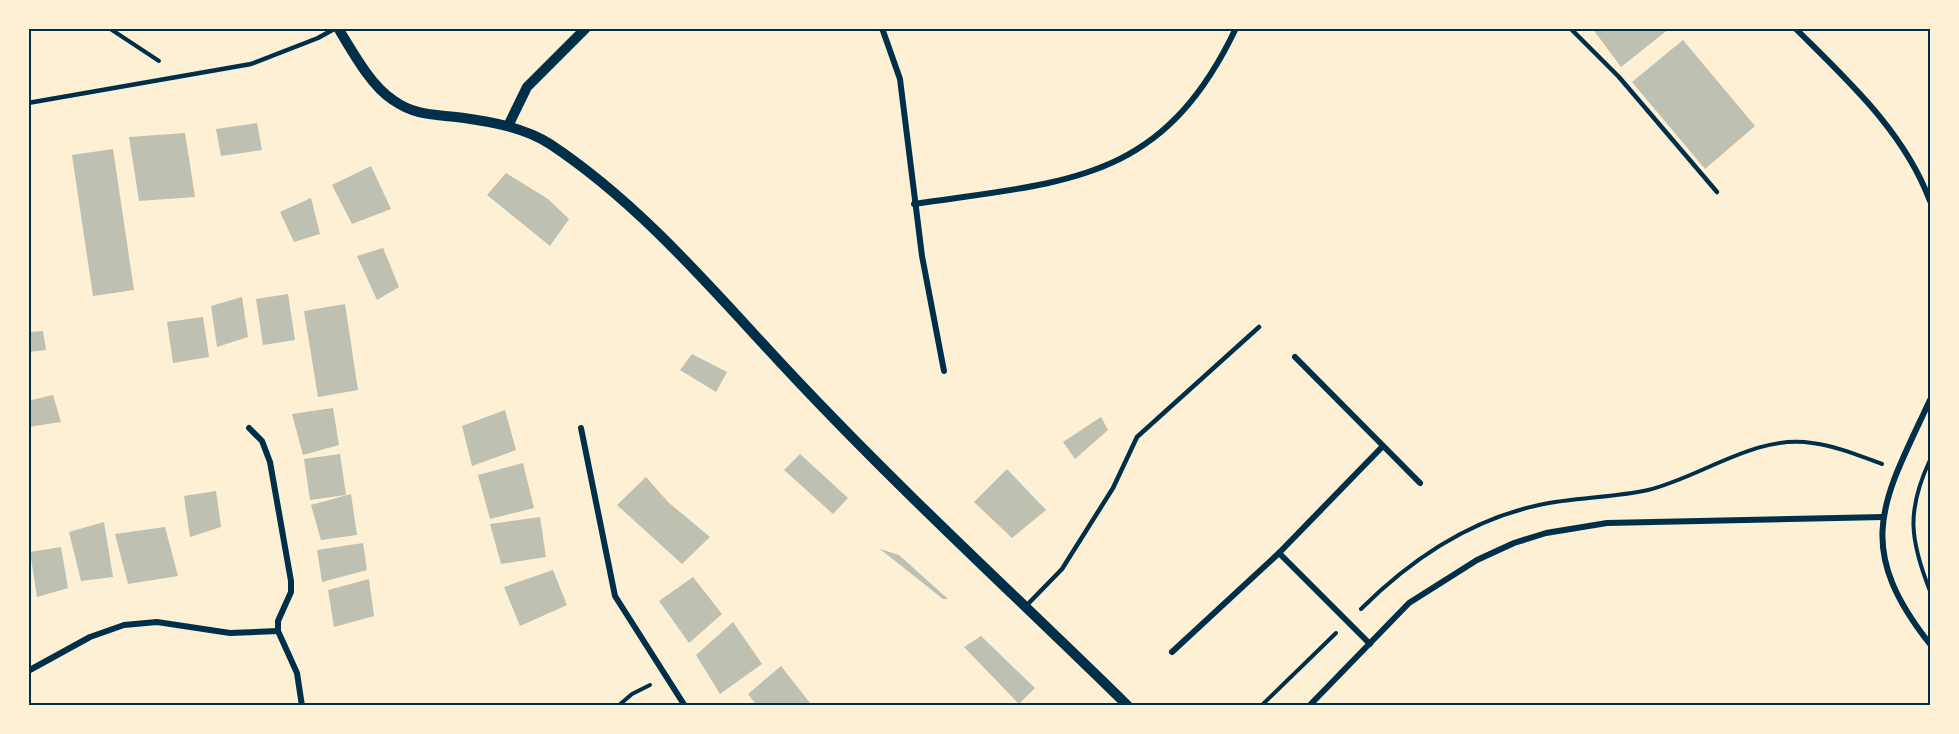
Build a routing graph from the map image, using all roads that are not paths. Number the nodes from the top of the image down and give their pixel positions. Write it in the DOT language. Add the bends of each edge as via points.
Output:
graph roads {
  1 [pos="337,28"];
  2 [pos="586,28"];
  3 [pos="882,28"];
  4 [pos="1236,28"];
  5 [pos="1570,28"];
  6 [pos="1795,28"];
  7 [pos="28,103"];
  8 [pos="508,126"];
  9 [pos="1717,192"];
  10 [pos="1930,201"];
  11 [pos="914,204"];
  12 [pos="1259,327"];
  13 [pos="1295,357"];
  14 [pos="944,371"];
  15 [pos="1930,400"];
  16 [pos="249,428"];
  17 [pos="581,428"];
  18 [pos="1382,447"];
  19 [pos="1420,483"];
  20 [pos="1883,517"];
  21 [pos="1279,553"];
  22 [pos="1026,606"];
  23 [pos="278,631"];
  24 [pos="1370,644"];
  25 [pos="1930,644"];
  26 [pos="1172,652"];
  27 [pos="28,671"];
  28 [pos="302,705"];
  29 [pos="685,705"];
  30 [pos="1128,705"];
  31 [pos="1310,705"];
  1 -- 7 [label="lane" via="251,64"];
  1 -- 8 [label="street" via="390,99 419,115"];
  2 -- 8 [label="street" via="528,87"];
  3 -- 11 [label="street" via="900,79"];
  4 -- 11 [label="street" via="1208,82 1186,110 1150,143 1116,162 1078,177"];
  5 -- 9 [label="lane" via="1619,77"];
  6 -- 10 [label="street" via="1900,141 1921,176"];
  8 -- 22 [label="street" via="548,143 596,178 695,268 811,396"];
  11 -- 14 [label="street"];
  12 -- 22 [label="lane" via="1137,437 1113,488 1062,569"];
  13 -- 18 [label="street"];
  15 -- 20 [label="street" via="1897,469"];
  16 -- 23 [label="street" via="262,441 270,462 290,568 291,592 278,621"];
  17 -- 29 [label="street" via="615,596"];
  18 -- 19 [label="street"];
  18 -- 21 [label="street"];
  20 -- 24 [label="street" via="1607,524 1546,533 1477,560 1446,578 1409,603"];
  20 -- 25 [label="street" via="1882,543 1889,572 1903,606"];
  21 -- 24 [label="street"];
  21 -- 26 [label="street"];
  22 -- 30 [label="street"];
  23 -- 27 [label="street" via="230,633 157,622 124,625 90,637"];
  23 -- 28 [label="street" via="297,673"];
  24 -- 31 [label="street"];
}
